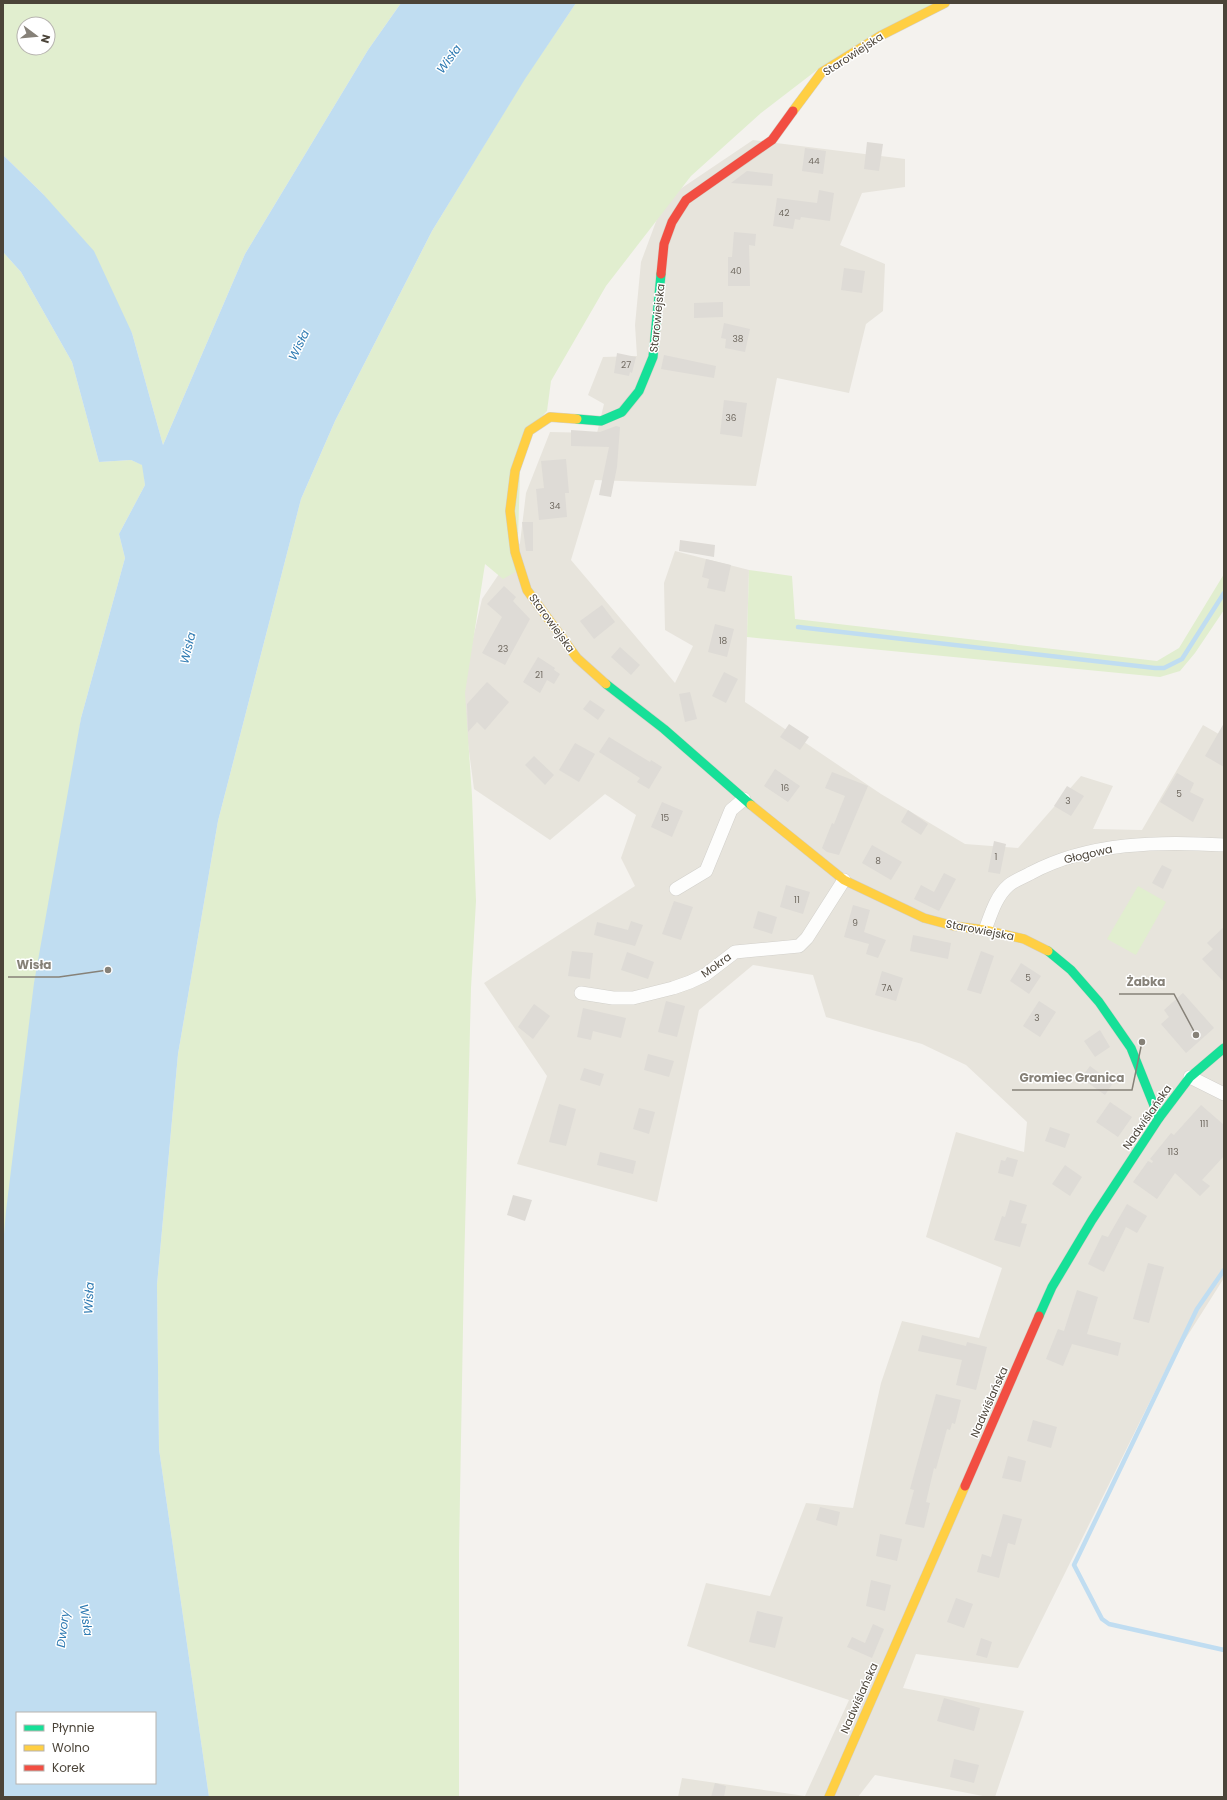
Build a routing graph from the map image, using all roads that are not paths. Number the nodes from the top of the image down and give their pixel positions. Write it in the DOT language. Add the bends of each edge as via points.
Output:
graph roads {
  1 [pos="945,3"];
  2 [pos="744,799"];
  3 [pos="1224,845"];
  4 [pos="844,880"];
  5 [pos="676,889"];
  6 [pos="985,930"];
  7 [pos="582,993"];
  8 [pos="1224,1048"];
  9 [pos="1190,1077"];
  10 [pos="1224,1094"];
  11 [pos="1159,1118"];
  12 [pos="829,1797"];
  1 -- 2 [label="street, Starowiejska" via="880,36 822,72 772,140 686,200 672,222 664,244 653,357 639,391 622,412 601,421 550,417 530,431 515,471 510,512 515,552 528,590 580,661 620,696 664,729"];
  2 -- 4 [label="street, Starowiejska"];
  2 -- 5 [label="street" via="731,810 706,871"];
  3 -- 6 [label="street, Głogowa" via="1181,842 1122,846 1076,855 1044,866 1009,885 994,904"];
  4 -- 6 [label="street, Starowiejska" via="924,918 954,926"];
  4 -- 7 [label="street, Mokra" via="807,938 799,946 735,952 705,975 690,982 632,998"];
  6 -- 11 [label="street, Starowiejska" via="1024,939 1047,951 1071,970 1099,1002 1131,1048"];
  8 -- 9 [label="street, Nadwiślańska"];
  9 -- 10 [label="street"];
  9 -- 11 [label="street, Nadwiślańska"];
  11 -- 12 [label="street, Nadwiślańska" via="1092,1220 1052,1287"];
}
